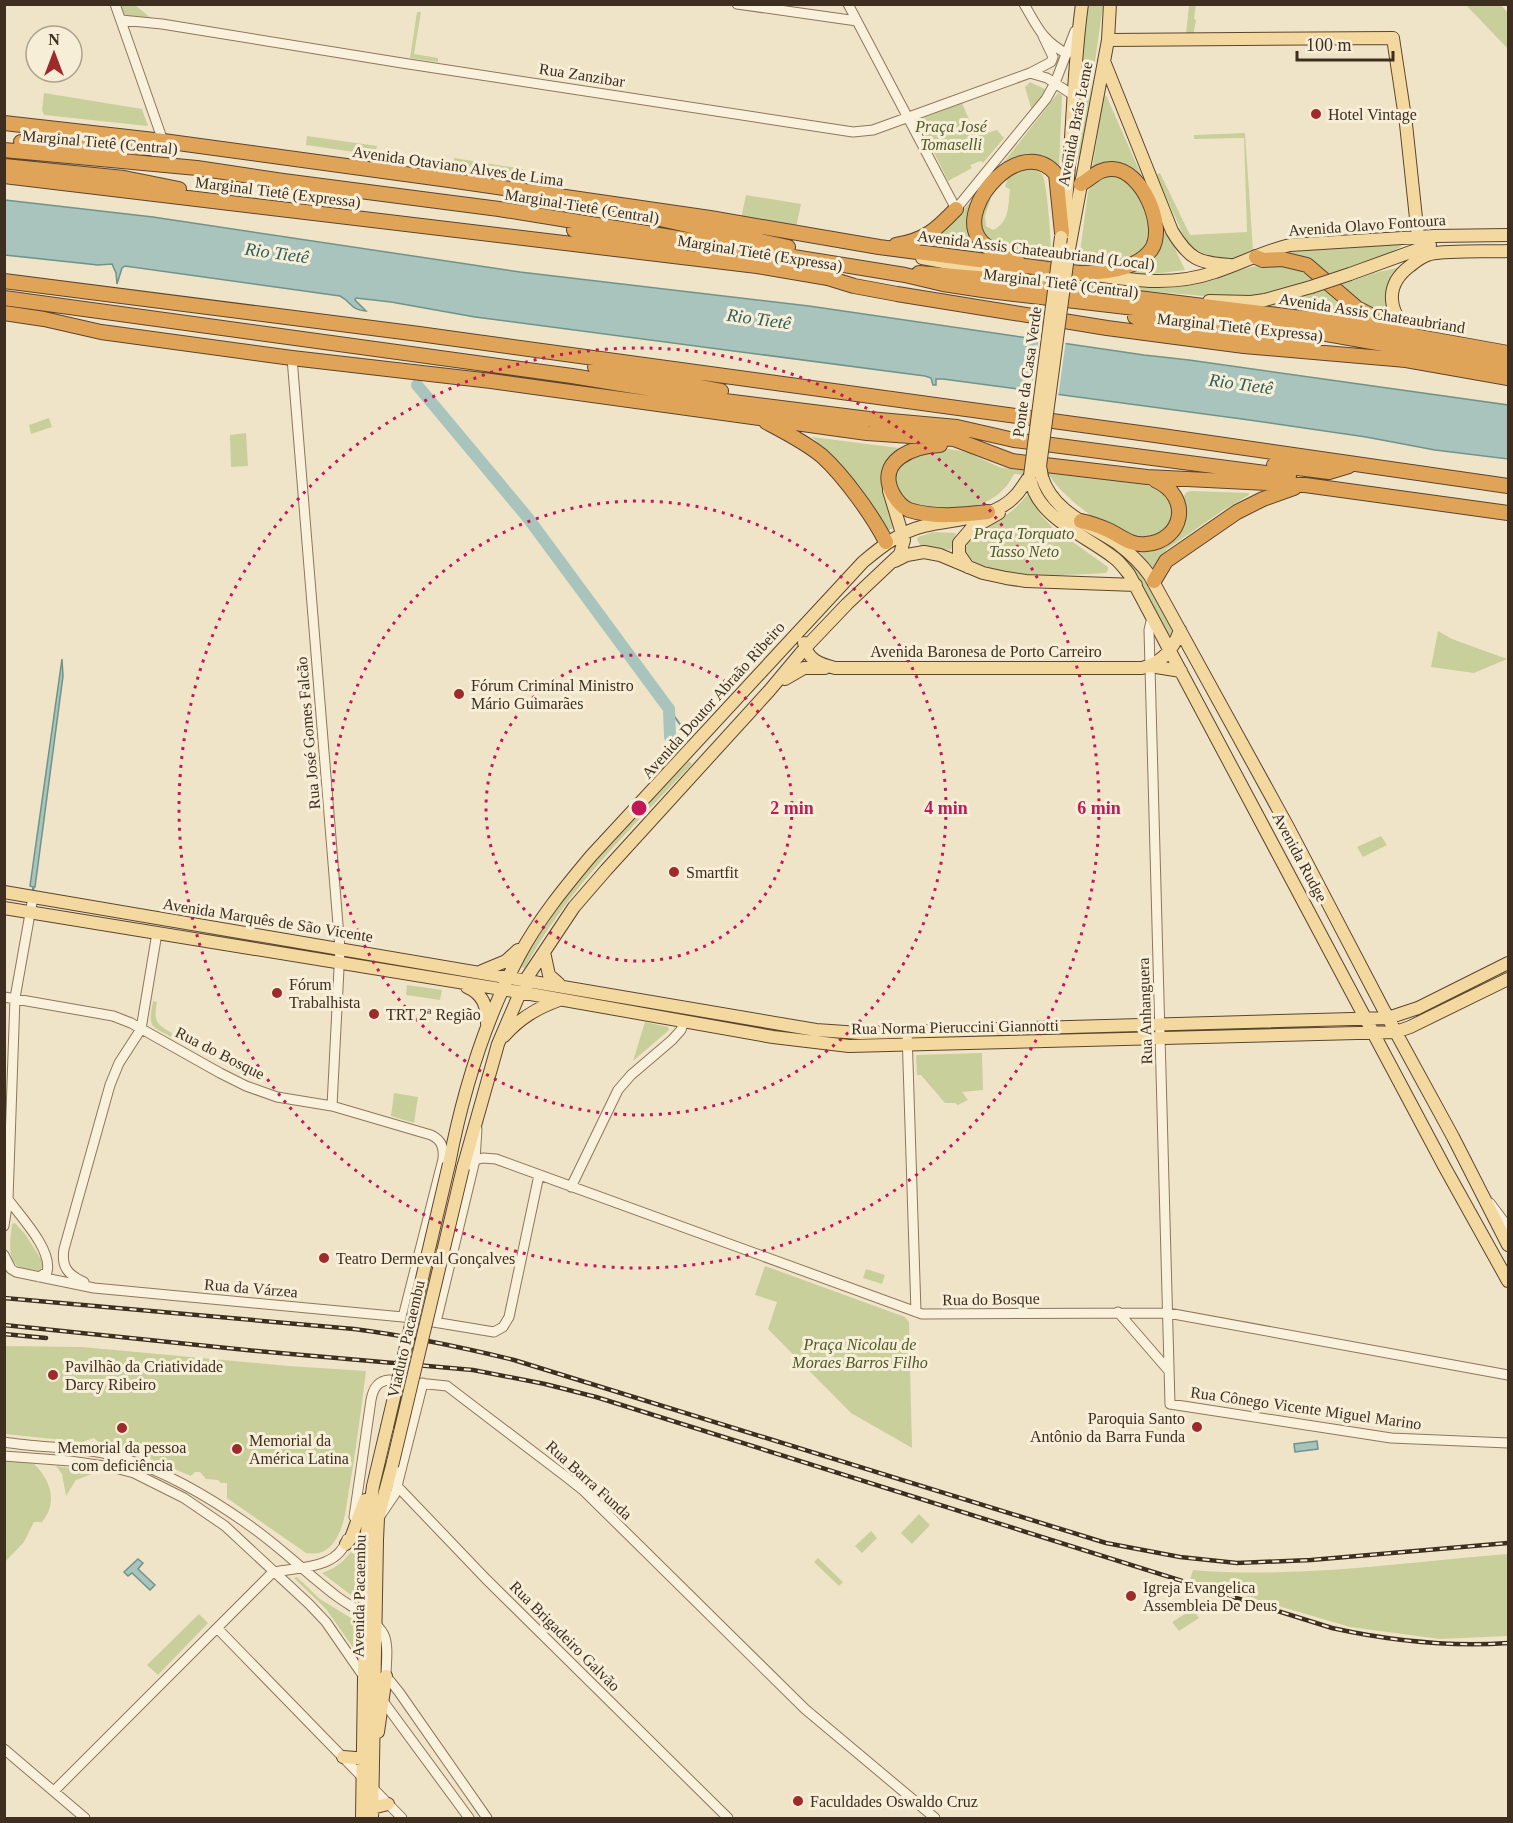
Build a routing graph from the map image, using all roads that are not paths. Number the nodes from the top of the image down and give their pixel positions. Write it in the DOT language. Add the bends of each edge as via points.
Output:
graph roads {
  1 [pos="115,4"];
  2 [pos="737,4"];
  3 [pos="848,4"];
  4 [pos="1024,4"];
  5 [pos="1110,4"];
  6 [pos="1082,8"];
  7 [pos="121,20"];
  8 [pos="857,21"];
  9 [pos="1042,36"];
  10 [pos="1107,40"];
  11 [pos="1067,54"];
  12 [pos="1104,61"];
  13 [pos="1030,73"];
  14 [pos="1055,83"];
  15 [pos="1073,96"];
  16 [pos="908,117"];
  17 [pos="4,123"];
  18 [pos="163,141"];
  19 [pos="4,142"];
  20 [pos="199,147"];
  21 [pos="4,150"];
  22 [pos="4,156"];
  23 [pos="4,166"];
  24 [pos="4,176"];
  25 [pos="246,176"];
  26 [pos="1081,184"];
  27 [pos="600,202"];
  28 [pos="233,203"];
  29 [pos="499,209"];
  30 [pos="956,209"];
  31 [pos="1061,235"];
  32 [pos="1509,236"];
  33 [pos="1424,246"];
  34 [pos="879,247"];
  35 [pos="1069,249"];
  36 [pos="906,250"];
  37 [pos="1509,251"];
  38 [pos="1256,257"];
  39 [pos="1404,262"];
  40 [pos="1232,265"];
  41 [pos="758,266"];
  42 [pos="854,267"];
  43 [pos="1045,268"];
  44 [pos="1079,273"];
  45 [pos="905,274"];
  46 [pos="828,278"];
  47 [pos="4,281"];
  48 [pos="4,298"];
  49 [pos="1229,310"];
  50 [pos="4,314"];
  51 [pos="1135,317"];
  52 [pos="1300,329"];
  53 [pos="1412,335"];
  54 [pos="1425,352"];
  55 [pos="1509,353"];
  56 [pos="575,356"];
  57 [pos="291,358"];
  58 [pos="1406,360"];
  59 [pos="1509,366"];
  60 [pos="1509,378"];
  61 [pos="754,410"];
  62 [pos="980,449"];
  63 [pos="1114,454"];
  64 [pos="1354,464"];
  65 [pos="1034,476"];
  66 [pos="1147,477"];
  67 [pos="889,479"];
  68 [pos="1305,485"];
  69 [pos="1509,486"];
  70 [pos="1340,489"];
  71 [pos="1015,497"];
  72 [pos="988,512"];
  73 [pos="1509,513"];
  74 [pos="1081,521"];
  75 [pos="902,534"];
  76 [pos="886,542"];
  77 [pos="891,562"];
  78 [pos="968,567"];
  79 [pos="1154,581"];
  80 [pos="1136,585"];
  81 [pos="819,608"];
  82 [pos="1152,617"];
  83 [pos="1180,630"];
  84 [pos="805,648"];
  85 [pos="1170,651"];
  86 [pos="1150,666"];
  87 [pos="835,668"];
  88 [pos="1181,671"];
  89 [pos="769,691"];
  90 [pos="4,892"];
  91 [pos="33,897"];
  92 [pos="4,908"];
  93 [pos="31,912"];
  94 [pos="157,933"];
  95 [pos="533,934"];
  96 [pos="340,949"];
  97 [pos="544,952"];
  98 [pos="340,963"];
  99 [pos="1509,963"];
  100 [pos="480,972"];
  101 [pos="508,977"];
  102 [pos="1509,979"];
  103 [pos="526,980"];
  104 [pos="458,982"];
  105 [pos="563,986"];
  106 [pos="502,989"];
  107 [pos="519,992"];
  108 [pos="4,996"];
  109 [pos="15,998"];
  110 [pos="561,999"];
  111 [pos="1367,1018"];
  112 [pos="1388,1018"];
  113 [pos="684,1021"];
  114 [pos="1160,1024"];
  115 [pos="487,1027"];
  116 [pos="141,1029"];
  117 [pos="1374,1031"];
  118 [pos="907,1032"];
  119 [pos="1396,1032"];
  120 [pos="1160,1038"];
  121 [pos="498,1044"];
  122 [pos="908,1045"];
  123 [pos="332,1106"];
  124 [pos="474,1125"];
  125 [pos="477,1143"];
  126 [pos="496,1159"];
  127 [pos="475,1160"];
  128 [pos="446,1161"];
  129 [pos="463,1167"];
  130 [pos="539,1175"];
  131 [pos="571,1187"];
  132 [pos="6,1196"];
  133 [pos="1485,1199"];
  134 [pos="4,1226"];
  135 [pos="1509,1227"];
  136 [pos="1509,1245"];
  137 [pos="42,1246"];
  138 [pos="64,1249"];
  139 [pos="4,1255"];
  140 [pos="39,1277"];
  141 [pos="1509,1281"];
  142 [pos="412,1284"];
  143 [pos="94,1288"];
  144 [pos="444,1292"];
  145 [pos="916,1312"];
  146 [pos="1118,1312"];
  147 [pos="1139,1312"];
  148 [pos="1168,1313"];
  149 [pos="403,1317"];
  150 [pos="436,1322"];
  151 [pos="1130,1329"];
  152 [pos="1169,1371"];
  153 [pos="1509,1375"];
  154 [pos="423,1383"];
  155 [pos="1170,1404"];
  156 [pos="4,1442"];
  157 [pos="1509,1443"];
  158 [pos="4,1455"];
  159 [pos="392,1466"];
  160 [pos="372,1486"];
  161 [pos="398,1487"];
  162 [pos="378,1518"];
  163 [pos="273,1544"];
  164 [pos="346,1544"];
  165 [pos="260,1557"];
  166 [pos="302,1567"];
  167 [pos="275,1572"];
  168 [pos="364,1615"];
  169 [pos="375,1624"];
  170 [pos="217,1628"];
  171 [pos="363,1676"];
  172 [pos="386,1676"];
  173 [pos="374,1689"];
  174 [pos="384,1701"];
  175 [pos="373,1744"];
  176 [pos="4,1749"];
  177 [pos="343,1757"];
  178 [pos="367,1759"];
  179 [pos="361,1776"];
  180 [pos="372,1787"];
  181 [pos="54,1791"];
  182 [pos="388,1804"];
  183 [pos="372,1813"];
  184 [pos="85,1818"];
  185 [pos="362,1818"];
  186 [pos="402,1818"];
  187 [pos="469,1818"];
  188 [pos="487,1818"];
  189 [pos="728,1818"];
  190 [pos="935,1818"];
  1 -- 7 [label="street"];
  2 -- 8 [label="street"];
  3 -- 8 [label="street"];
  4 -- 9 [label="street"];
  5 -- 10 [label="main road, Avenida Brás Leme"];
  6 -- 11 [label="street"];
  6 -- 15 [label="main road, Avenida Brás Leme"];
  7 -- 16 [label="street, Rua Zanzibar" via="853,132 866,132"];
  7 -- 18 [label="street"];
  8 -- 16 [label="street"];
  9 -- 11 [label="street"];
  9 -- 13 [label="street, Rua Zanzibar" via="1052,61"];
  10 -- 12 [label="main road, Avenida Brás Leme"];
  10 -- 33 [label="main road" via="1393,38"];
  11 -- 14 [label="street"];
  12 -- 26 [label="main road, Avenida Brás Leme"];
  12 -- 40 [label="main road" via="1179,243 1198,260"];
  13 -- 14 [label="street"];
  13 -- 16 [label="street, Rua Zanzibar"];
  14 -- 15 [label="street"];
  14 -- 30 [label="street"];
  15 -- 31 [label="main road, Avenida Brás Leme"];
  16 -- 30 [label="street"];
  17 -- 18 [label="highway, Avenida Otaviano Alves de Lima"];
  18 -- 20 [label="highway, Avenida Otaviano Alves de Lima"];
  19 -- 20 [label="highway"];
  20 -- 27 [label="highway, Avenida Otaviano Alves de Lima"];
  21 -- 25 [label="highway, Marginal Tietê (Central)"];
  22 -- 25 [label="highway" via="209,177"];
  23 -- 28 [label="highway" via="124,178 220,196"];
  24 -- 28 [label="highway, Marginal Tietê (Expressa)"];
  25 -- 29 [label="highway, Marginal Tietê (Central)"];
  26 -- 35 [label="main road, Avenida Brás Leme"];
  26 -- 44 [label="highway" via="1104,170 1128,174 1140,185 1157,231 1150,251 1134,263"];
  27 -- 34 [label="highway, Avenida Otaviano Alves de Lima"];
  27 -- 42 [label="highway" via="646,216 836,258"];
  28 -- 41 [label="highway, Marginal Tietê (Expressa)"];
  29 -- 41 [label="highway" via="519,220 729,257"];
  29 -- 42 [label="highway, Marginal Tietê (Central)"];
  30 -- 34 [label="highway" via="924,237"];
  31 -- 43 [label="highway" via="1057,179 1051,168 1043,164 1014,164 978,202 974,228 986,246"];
  31 -- 65 [label="main road, Ponte da Casa Verde, bridge"];
  32 -- 33 [label="main road"];
  33 -- 37 [label="main road, Avenida Olavo Fontoura"];
  33 -- 38 [label="main road, Avenida Olavo Fontoura" via="1290,245"];
  33 -- 39 [label="main road, Avenida Assis Chateaubriand"];
  34 -- 36 [label="highway, Avenida Otaviano Alves de Lima"];
  35 -- 65 [label="main road, Ponte da Casa Verde, bridge" via="1040,466"];
  36 -- 39 [label="main road, Avenida Assis Chateaubriand, bridge" via="922,259 1012,275 1178,298 1251,302 1384,263"];
  36 -- 43 [label="highway, Avenida Assis Chateaubriand (Local)"];
  38 -- 40 [label="main road, Avenida Olavo Fontoura"];
  38 -- 53 [label="highway" via="1307,266 1357,308"];
  39 -- 53 [label="main road" via="1392,302 1399,322"];
  40 -- 44 [label="main road, Avenida Assis Chateaubriand (Local)" via="1167,282"];
  41 -- 46 [label="highway, Marginal Tietê (Expressa)"];
  42 -- 45 [label="highway, Marginal Tietê (Central)"];
  43 -- 44 [label="highway, Avenida Assis Chateaubriand (Local)"];
  45 -- 49 [label="highway" via="1011,281"];
  45 -- 52 [label="highway, Marginal Tietê (Central)" via="943,285"];
  46 -- 51 [label="highway"];
  46 -- 58 [label="highway, Marginal Tietê (Expressa)" via="897,294 1107,328 1226,344"];
  47 -- 56 [label="highway"];
  48 -- 61 [label="highway" via="572,376"];
  49 -- 53 [label="highway, Avenida Assis Chateaubriand"];
  49 -- 54 [label="highway" via="1407,342"];
  50 -- 57 [label="highway"];
  51 -- 52 [label="highway" via="1281,332"];
  51 -- 58 [label="highway" via="1144,322 1358,349"];
  52 -- 54 [label="highway, Marginal Tietê (Central)"];
  53 -- 55 [label="highway, Avenida Assis Chateaubriand"];
  54 -- 59 [label="highway, Marginal Tietê (Central)"];
  56 -- 61 [label="highway" via="589,366 735,394"];
  56 -- 64 [label="highway"];
  57 -- 61 [label="highway"];
  57 -- 96 [label="street, Rua José Gomes Falcão"];
  58 -- 60 [label="highway, Marginal Tietê (Expressa)"];
  61 -- 62 [label="highway" via="867,433 954,439"];
  61 -- 63 [label="highway" via="957,427 1014,440"];
  61 -- 76 [label="highway" via="828,463 871,516"];
  62 -- 66 [label="highway" via="1012,461"];
  62 -- 67 [label="highway" via="948,444 920,448 896,460"];
  63 -- 64 [label="highway" via="1136,450 1329,472"];
  63 -- 70 [label="highway" via="1327,481"];
  64 -- 69 [label="highway"];
  65 -- 71 [label="main road, Avenida Doutor Abraão Ribeiro"];
  65 -- 74 [label="main road, Avenida Rudge"];
  65 -- 80 [label="main road, Avenida Rudge" via="1032,487 1046,508 1115,558"];
  66 -- 68 [label="highway"];
  66 -- 74 [label="highway" via="1166,485 1179,503 1179,519 1162,539 1138,544"];
  67 -- 72 [label="highway" via="897,501 910,510 961,516"];
  67 -- 75 [label="main road"];
  68 -- 70 [label="highway"];
  68 -- 79 [label="highway" via="1237,512 1166,561"];
  70 -- 73 [label="highway"];
  71 -- 72 [label="main road, Avenida Doutor Abraão Ribeiro"];
  71 -- 78 [label="main road" via="959,543 959,554"];
  72 -- 75 [label="main road, Avenida Doutor Abraão Ribeiro"];
  74 -- 79 [label="main road, Avenida Rudge" via="1134,556"];
  75 -- 76 [label="main road, Avenida Doutor Abraão Ribeiro"];
  75 -- 77 [label="main road" via="903,549"];
  76 -- 81 [label="main road, Avenida Doutor Abraão Ribeiro"];
  77 -- 78 [label="main road" via="924,552"];
  77 -- 84 [label="main road, Avenida Doutor Abraão Ribeiro"];
  78 -- 80 [label="main road" via="1021,580"];
  79 -- 83 [label="main road, Avenida Rudge"];
  80 -- 82 [label="main road, Avenida Rudge"];
  81 -- 84 [label="main road" via="817,617 803,633"];
  81 -- 95 [label="main road, Avenida Doutor Abraão Ribeiro" via="591,856"];
  82 -- 85 [label="main road, Avenida Rudge"];
  82 -- 86 [label="street, Rua Anhanguera"];
  83 -- 85 [label="main road"];
  83 -- 112 [label="main road, Avenida Rudge"];
  84 -- 87 [label="main road, Avenida Baronesa de Porto Carreiro" via="816,662"];
  84 -- 89 [label="main road, Avenida Doutor Abraão Ribeiro"];
  85 -- 86 [label="main road"];
  85 -- 88 [label="main road, Avenida Rudge"];
  86 -- 87 [label="main road, Avenida Baronesa de Porto Carreiro"];
  86 -- 88 [label="main road, Avenida Baronesa de Porto Carreiro"];
  86 -- 114 [label="street, Rua Anhanguera"];
  87 -- 89 [label="main road" via="804,668"];
  88 -- 111 [label="main road, Avenida Rudge"];
  89 -- 97 [label="main road, Avenida Doutor Abraão Ribeiro" via="574,907"];
  90 -- 91 [label="main road, Avenida Marquês de São Vicente"];
  91 -- 93 [label="street"];
  91 -- 96 [label="main road, Avenida Marquês de São Vicente"];
  92 -- 93 [label="main road, Avenida Marquês de São Vicente"];
  93 -- 94 [label="main road, Avenida Marquês de São Vicente"];
  93 -- 109 [label="street"];
  94 -- 98 [label="main road, Avenida Marquês de São Vicente"];
  94 -- 116 [label="street"];
  95 -- 100 [label="main road" via="511,958"];
  95 -- 101 [label="main road, Avenida Doutor Abraão Ribeiro"];
  96 -- 98 [label="street, Rua José Gomes Falcão"];
  96 -- 100 [label="main road, Avenida Marquês de São Vicente"];
  97 -- 103 [label="main road, Avenida Doutor Abraão Ribeiro"];
  97 -- 105 [label="main road" via="549,975"];
  98 -- 104 [label="main road, Avenida Marquês de São Vicente"];
  98 -- 123 [label="street, Rua José Gomes Falcão"];
  99 -- 112 [label="main road, Rua Norma Pieruccini Giannotti" via="1418,1008"];
  100 -- 101 [label="main road, Avenida Marquês de São Vicente"];
  101 -- 103 [label="main road, Avenida Marquês de São Vicente"];
  101 -- 106 [label="main road, Avenida Doutor Abraão Ribeiro"];
  102 -- 119 [label="main road"];
  103 -- 105 [label="main road, Rua Norma Pieruccini Giannotti"];
  103 -- 107 [label="main road, Avenida Doutor Abraão Ribeiro"];
  104 -- 106 [label="main road, Avenida Marquês de São Vicente"];
  104 -- 115 [label="main road" via="483,999"];
  105 -- 118 [label="main road, Rua Norma Pieruccini Giannotti" via="816,1030"];
  106 -- 107 [label="main road, Avenida Marquês de São Vicente"];
  106 -- 115 [label="main road, Avenida Doutor Abraão Ribeiro"];
  107 -- 110 [label="main road, Rua Norma Pieruccini Giannotti"];
  107 -- 121 [label="main road, Avenida Doutor Abraão Ribeiro"];
  108 -- 109 [label="street, Rua do Bosque"];
  109 -- 116 [label="street, Rua do Bosque" via="113,1016"];
  109 -- 132 [label="street"];
  110 -- 113 [label="main road, Rua Norma Pieruccini Giannotti"];
  110 -- 121 [label="main road" via="522,1018"];
  111 -- 112 [label="main road, Rua Norma Pieruccini Giannotti"];
  111 -- 114 [label="main road, Rua Norma Pieruccini Giannotti"];
  111 -- 117 [label="main road, Avenida Rudge"];
  112 -- 119 [label="main road, Avenida Rudge"];
  113 -- 122 [label="main road, Rua Norma Pieruccini Giannotti" via="834,1045"];
  113 -- 131 [label="street" via="672,1040 618,1090"];
  114 -- 118 [label="main road, Rua Norma Pieruccini Giannotti"];
  114 -- 120 [label="street, Rua Anhanguera"];
  115 -- 128 [label="main road, Avenida Doutor Abraão Ribeiro"];
  116 -- 123 [label="street, Rua do Bosque" via="246,1086"];
  116 -- 138 [label="street" via="110,1085"];
  117 -- 119 [label="main road, Rua Norma Pieruccini Giannotti"];
  117 -- 120 [label="main road, Rua Norma Pieruccini Giannotti"];
  117 -- 141 [label="main road, Avenida Rudge"];
  118 -- 122 [label="street"];
  119 -- 133 [label="main road, Avenida Rudge"];
  120 -- 122 [label="main road, Rua Norma Pieruccini Giannotti"];
  120 -- 148 [label="street, Rua Anhanguera"];
  121 -- 124 [label="main road, Avenida Doutor Abraão Ribeiro"];
  122 -- 145 [label="street"];
  123 -- 128 [label="street, Rua do Bosque" via="436,1137"];
  124 -- 125 [label="street" via="478,1130"];
  124 -- 129 [label="main road, Avenida Doutor Abraão Ribeiro"];
  125 -- 126 [label="street, Rua do Bosque"];
  125 -- 127 [label="street"];
  126 -- 127 [label="street, Rua do Bosque"];
  126 -- 130 [label="street, Rua do Bosque"];
  127 -- 144 [label="street"];
  128 -- 142 [label="street"];
  128 -- 160 [label="main road, Viaduto Pacaembu, bridge"];
  129 -- 159 [label="main road, Viaduto Pacaembu, bridge"];
  130 -- 131 [label="street, Rua do Bosque"];
  130 -- 150 [label="street, Rua da Várzea" via="509,1317 503,1327 494,1332"];
  131 -- 145 [label="street, Rua do Bosque"];
  132 -- 134 [label="street"];
  132 -- 137 [label="street"];
  133 -- 135 [label="street, Avenida Rudge"];
  133 -- 136 [label="main road, Avenida Rudge"];
  137 -- 138 [label="street" via="53,1254"];
  137 -- 140 [label="street" via="49,1264 47,1272"];
  138 -- 143 [label="street" via="65,1269"];
  139 -- 140 [label="street, Rua da Várzea" via="11,1269"];
  140 -- 143 [label="street, Rua da Várzea"];
  142 -- 144 [label="street"];
  142 -- 149 [label="street"];
  143 -- 149 [label="street, Rua da Várzea"];
  144 -- 150 [label="street"];
  145 -- 146 [label="street, Rua do Bosque"];
  146 -- 147 [label="street, Rua do Bosque"];
  146 -- 151 [label="street"];
  147 -- 148 [label="street, Rua do Bosque"];
  147 -- 151 [label="street" via="1130,1317"];
  148 -- 152 [label="street, Rua Anhanguera"];
  148 -- 153 [label="street, Rua do Bosque"];
  149 -- 150 [label="street, Rua da Várzea"];
  151 -- 152 [label="street"];
  152 -- 155 [label="street, Rua Anhanguera"];
  154 -- 161 [label="street, Avenida Pacaembu"];
  154 -- 164 [label="street, Rua Barra Funda" via="385,1380 373,1391 356,1505"];
  154 -- 190 [label="street, Rua Barra Funda" via="451,1389 576,1485 805,1709"];
  155 -- 157 [label="street, Rua Cônego Vicente Miguel Marino" via="1391,1438"];
  156 -- 163 [label="street" via="109,1454 136,1463 193,1488"];
  158 -- 165 [label="street" via="92,1463 134,1473 205,1511"];
  159 -- 161 [label="street, Rua Brigadeiro Galvão"];
  159 -- 162 [label="main road, Viaduto Pacaembu"];
  160 -- 164 [label="main road"];
  160 -- 168 [label="main road, Avenida Pacaembu"];
  161 -- 162 [label="street, Avenida Pacaembu"];
  161 -- 189 [label="street, Rua Brigadeiro Galvão"];
  162 -- 169 [label="main road, Avenida Pacaembu"];
  163 -- 165 [label="street"];
  163 -- 166 [label="street"];
  164 -- 166 [label="street" via="333,1559"];
  165 -- 167 [label="street"];
  166 -- 167 [label="street"];
  166 -- 168 [label="street"];
  167 -- 170 [label="street"];
  167 -- 171 [label="street" via="319,1613"];
  168 -- 169 [label="street"];
  168 -- 171 [label="main road, Avenida Pacaembu"];
  169 -- 172 [label="street" via="385,1637"];
  169 -- 173 [label="main road, Avenida Pacaembu"];
  170 -- 177 [label="street"];
  170 -- 181 [label="street"];
  171 -- 173 [label="street"];
  171 -- 178 [label="main road, Avenida Pacaembu"];
  172 -- 174 [label="main road"];
  172 -- 188 [label="street"];
  173 -- 174 [label="street"];
  173 -- 175 [label="main road, Avenida Pacaembu"];
  174 -- 175 [label="main road"];
  174 -- 187 [label="street"];
  175 -- 178 [label="main road, Avenida Pacaembu"];
  176 -- 181 [label="street"];
  177 -- 178 [label="main road"];
  177 -- 179 [label="street"];
  178 -- 179 [label="main road, Avenida Pacaembu"];
  178 -- 180 [label="main road, Avenida Pacaembu"];
  179 -- 180 [label="street"];
  179 -- 185 [label="main road, Avenida Pacaembu"];
  180 -- 182 [label="street"];
  180 -- 183 [label="main road, Avenida Pacaembu"];
  181 -- 184 [label="street"];
  182 -- 183 [label="main road"];
  182 -- 186 [label="street"];
}
